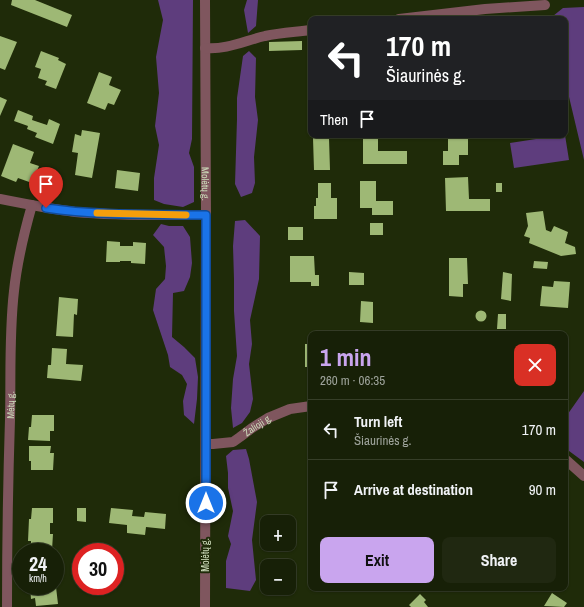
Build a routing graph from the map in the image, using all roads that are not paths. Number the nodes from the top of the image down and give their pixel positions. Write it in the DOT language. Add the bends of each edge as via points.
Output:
graph roads {
  1 [pos="205,0"];
  2 [pos="545,4"];
  3 [pos="424,16"];
  4 [pos="308,30"];
  5 [pos="204,48"];
  6 [pos="0,199"];
  7 [pos="32,206"];
  8 [pos="206,215"];
  9 [pos="308,406"];
  10 [pos="206,444"];
  11 [pos="568,462"];
  12 [pos="584,476"];
  13 [pos="7,607"];
  14 [pos="205,607"];
  1 -- 5 [label="street, Molėtų g."];
  2 -- 3 [label="street"];
  4 -- 5 [label="street" via="266,36 227,47"];
  5 -- 8 [label="street, Molėtų g."];
  6 -- 7 [label="street"];
  7 -- 8 [label="street" via="103,214"];
  7 -- 13 [label="street, Mėtų g." via="18,267 12,320"];
  8 -- 10 [label="street, Molėtų g."];
  9 -- 10 [label="street, Žalioji g." via="290,409 268,418 233,442"];
  10 -- 14 [label="street, Molėtų g."];
  11 -- 12 [label="street"];
}
